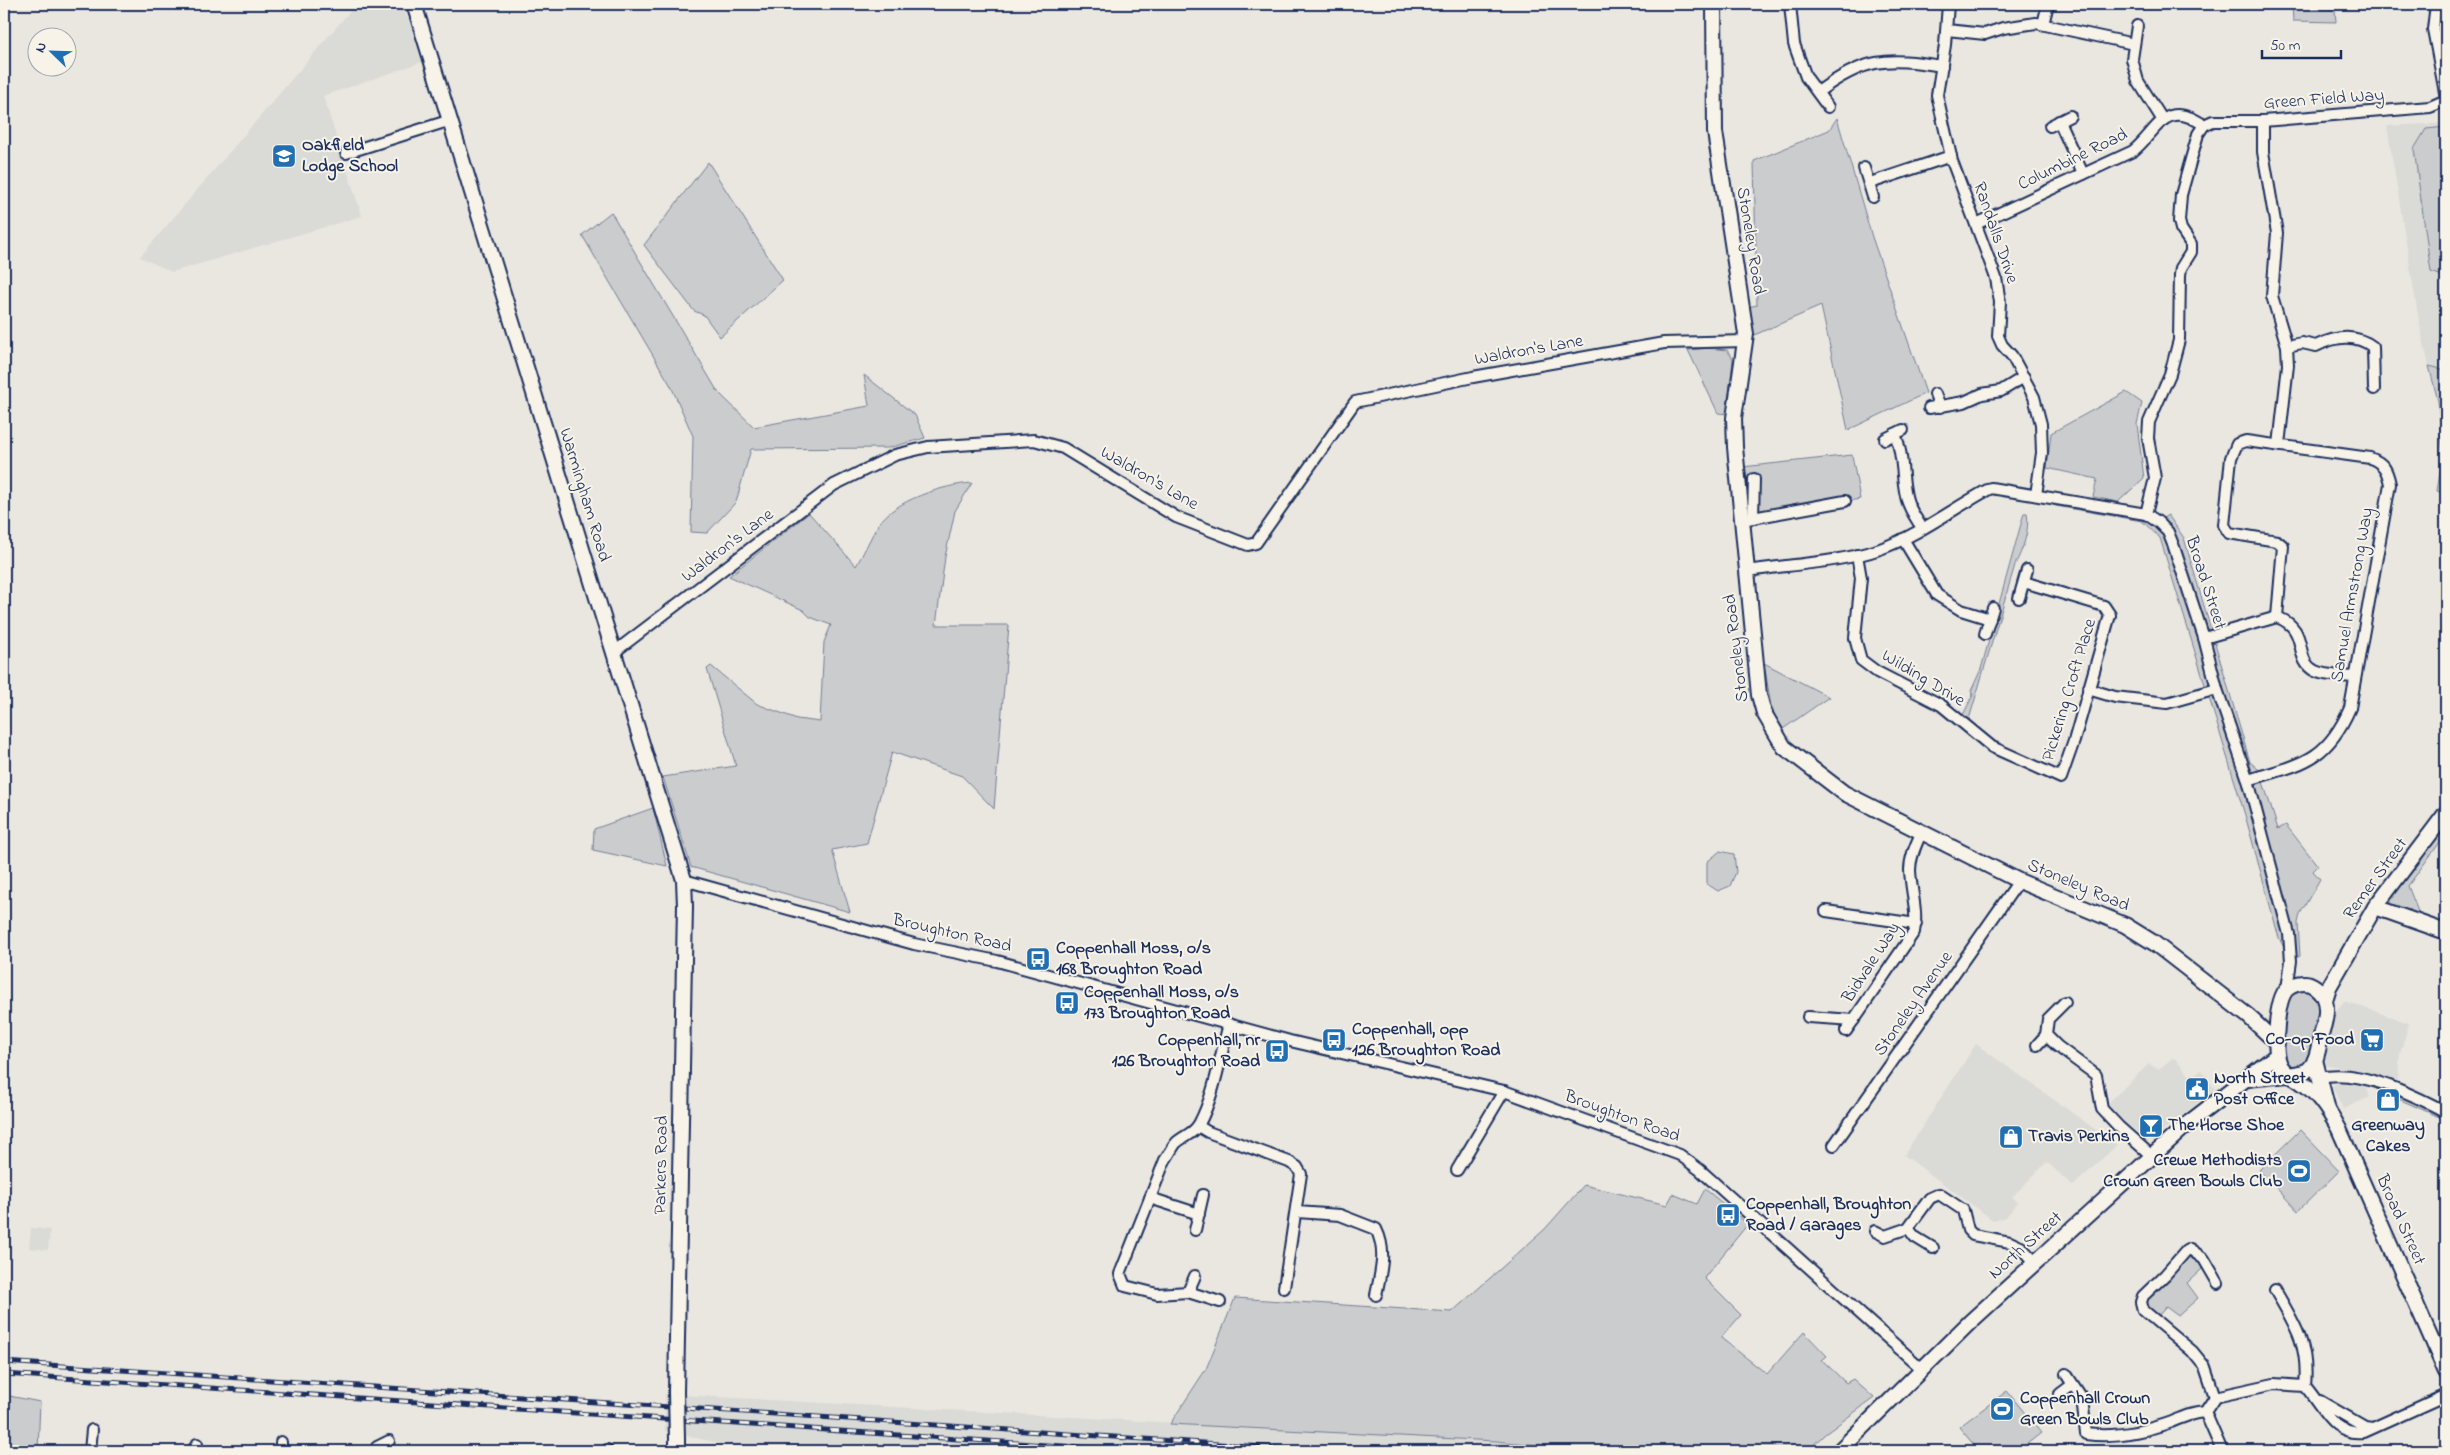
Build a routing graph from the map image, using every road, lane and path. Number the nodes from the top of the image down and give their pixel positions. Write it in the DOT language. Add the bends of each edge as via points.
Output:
graph roads {
  1 [pos="414,4"];
  2 [pos="1714,4"];
  3 [pos="1790,4"];
  4 [pos="1948,4"];
  5 [pos="2048,4"];
  6 [pos="2436,4"];
  7 [pos="2043,24"];
  8 [pos="2137,26"];
  9 [pos="1947,30"];
  10 [pos="2134,44"];
  11 [pos="1942,66"];
  12 [pos="1818,92"];
  13 [pos="2446,99"];
  14 [pos="1828,106"];
  15 [pos="2070,116"];
  16 [pos="2162,119"];
  17 [pos="451,120"];
  18 [pos="2263,121"];
  19 [pos="2204,125"];
  20 [pos="346,153"];
  21 [pos="1951,156"];
  22 [pos="1864,168"];
  23 [pos="2083,174"];
  24 [pos="1870,183"];
  25 [pos="1873,197"];
  26 [pos="1976,224"];
  27 [pos="1746,341"];
  28 [pos="2287,346"];
  29 [pos="2024,377"];
  30 [pos="2374,389"];
  31 [pos="1935,394"];
  32 [pos="1940,406"];
  33 [pos="1929,408"];
  34 [pos="1885,439"];
  35 [pos="2279,445"];
  36 [pos="1754,479"];
  37 [pos="2036,495"];
  38 [pos="1846,502"];
  39 [pos="2146,514"];
  40 [pos="1748,519"];
  41 [pos="1922,528"];
  42 [pos="1903,539"];
  43 [pos="1857,555"];
  44 [pos="2027,570"];
  45 [pos="1747,571"];
  46 [pos="2024,582"];
  47 [pos="2019,598"];
  48 [pos="1993,608"];
  49 [pos="2277,617"];
  50 [pos="1990,619"];
  51 [pos="1985,634"];
  52 [pos="2204,638"];
  53 [pos="613,653"];
  54 [pos="2354,677"];
  55 [pos="2088,689"];
  56 [pos="2217,689"];
  57 [pos="2061,778"];
  58 [pos="2248,780"];
  59 [pos="2446,813"];
  60 [pos="1921,834"];
  61 [pos="684,880"];
  62 [pos="2019,882"];
  63 [pos="2375,907"];
  64 [pos="1826,911"];
  65 [pos="1916,924"];
  66 [pos="2446,932"];
  67 [pos="2291,961"];
  68 [pos="2340,968"];
  69 [pos="2308,983"];
  70 [pos="2286,989"];
  71 [pos="2325,1000"];
  72 [pos="2065,1002"];
  73 [pos="2279,1008"];
  74 [pos="2248,1016"];
  75 [pos="1808,1017"];
  76 [pos="1854,1020"];
  77 [pos="1229,1024"];
  78 [pos="1846,1031"];
  79 [pos="2046,1035"];
  80 [pos="2036,1046"];
  81 [pos="2277,1049"];
  82 [pos="2315,1060"];
  83 [pos="2290,1075"];
  84 [pos="2320,1077"];
  85 [pos="2248,1079"];
  86 [pos="1504,1091"];
  87 [pos="2329,1111"];
  88 [pos="2446,1112"];
  89 [pos="1198,1126"];
  90 [pos="1834,1145"];
  91 [pos="2153,1157"];
  92 [pos="1457,1170"];
  93 [pos="1203,1195"];
  94 [pos="1150,1198"];
  95 [pos="1297,1212"];
  96 [pos="1199,1214"];
  97 [pos="1908,1228"];
  98 [pos="1195,1230"];
  99 [pos="1875,1231"];
  100 [pos="1933,1248"];
  101 [pos="2036,1264"];
  102 [pos="1195,1276"];
  103 [pos="2218,1283"];
  104 [pos="1284,1288"];
  105 [pos="2275,1290"];
  106 [pos="1188,1292"];
  107 [pos="1376,1294"];
  108 [pos="1220,1302"];
  109 [pos="1921,1368"];
  110 [pos="2446,1372"];
  111 [pos="2066,1374"];
  112 [pos="2072,1385"];
  113 [pos="2305,1386"];
  114 [pos="2060,1394"];
  115 [pos="2446,1395"];
  116 [pos="2215,1397"];
  117 [pos="2205,1412"];
  118 [pos="92,1430"];
  119 [pos="2086,1434"];
  120 [pos="2075,1436"];
  121 [pos="389,1441"];
  122 [pos="677,1445"];
  123 [pos="90,1451"];
  124 [pos="376,1451"];
  125 [pos="1839,1451"];
  126 [pos="2222,1451"];
  1 -- 17 [label="street, Warmingham Road"];
  2 -- 27 [label="street, Stoneley Road" via="1715,132"];
  3 -- 12 [label="street" via="1794,44 1806,77"];
  4 -- 9 [label="street, Randalls Drive"];
  5 -- 7 [label="street"];
  6 -- 13 [label="street" via="2433,29"];
  7 -- 9 [label="street" via="2020,24 1985,34"];
  7 -- 10 [label="street"];
  8 -- 10 [label="street"];
  9 -- 11 [label="street, Randalls Drive"];
  10 -- 16 [label="street" via="2132,59 2138,80"];
  11 -- 12 [label="street" via="1883,60 1840,75"];
  11 -- 21 [label="street, Randalls Drive" via="1937,95"];
  12 -- 14 [label="street"];
  13 -- 18 [label="street, Green Field Way" via="2430,107"];
  15 -- 23 [label="street" via="2055,124"];
  16 -- 19 [label="street" via="2185,117"];
  16 -- 23 [label="street, Columbine Road" via="2133,151"];
  17 -- 20 [label="street"];
  17 -- 53 [label="street, Warmingham Road"];
  18 -- 19 [label="street, Green Field Way" via="2213,121"];
  18 -- 28 [label="street" via="2263,152 2277,232 2272,296"];
  19 -- 39 [label="street" via="2198,134 2181,195 2179,221 2191,244 2191,252 2180,275 2179,340 2165,388 2149,422 2148,438 2155,478"];
  21 -- 24 [label="street"];
  21 -- 26 [label="street, Randalls Drive"];
  22 -- 24 [label="street"];
  23 -- 26 [label="street, Columbine Road"];
  24 -- 25 [label="street"];
  26 -- 29 [label="street, Randalls Drive" via="1996,278 2000,302 1998,336"];
  27 -- 40 [label="street, Stoneley Road" via="1734,418"];
  27 -- 53 [label="street, Waldron's Lane" via="1664,344 1473,377 1354,402 1256,543 1248,545 1176,517 1063,448 1034,440 928,447 895,455 834,485"];
  28 -- 30 [label="street" via="2302,343 2316,346 2331,338 2367,342 2373,346"];
  28 -- 35 [label="street" via="2288,365"];
  29 -- 32 [label="street" via="2001,390"];
  29 -- 37 [label="street, Randalls Drive" via="2034,397 2041,424 2042,452"];
  31 -- 32 [label="street"];
  32 -- 33 [label="street"];
  34 -- 41 [label="street" via="1899,432 1905,495"];
  35 -- 49 [label="street, Samuel Armstrong Way" via="2246,441 2237,444 2231,458 2224,525 2229,533 2277,541 2283,546"];
  35 -- 54 [label="street, Samuel Armstrong Way" via="2370,458 2387,470 2390,484"];
  36 -- 40 [label="street"];
  37 -- 39 [label="street, Broad Street"];
  37 -- 41 [label="street, Broad Street" via="1990,488"];
  38 -- 40 [label="street"];
  39 -- 52 [label="street, Broad Street" via="2168,532"];
  40 -- 45 [label="street, Stoneley Road"];
  41 -- 42 [label="street, Broad Street"];
  42 -- 43 [label="street, Broad Street" via="1879,550"];
  42 -- 50 [label="street" via="1937,595 1962,610"];
  43 -- 45 [label="street, Broad Street"];
  43 -- 57 [label="street, Wilding Drive" via="1861,578 1856,638 1861,660 1877,672 1941,705 1992,747"];
  44 -- 46 [label="street"];
  45 -- 60 [label="street, Stoneley Road" via="1759,695 1774,732 1784,747 1844,793"];
  46 -- 47 [label="street"];
  46 -- 55 [label="street, Pickering Croft Place" via="2108,609 2110,615"];
  48 -- 50 [label="street"];
  49 -- 52 [label="street"];
  49 -- 54 [label="street" via="2298,632 2308,666 2317,672"];
  50 -- 51 [label="street"];
  52 -- 56 [label="street, Broad Street"];
  53 -- 61 [label="street, Warmingham Road"];
  54 -- 58 [label="street, Samuel Armstrong Way" via="2350,708 2340,731 2322,751 2302,763"];
  55 -- 56 [label="street" via="2115,697 2167,703"];
  55 -- 57 [label="street, Pickering Croft Place"];
  56 -- 58 [label="street, Broad Street"];
  58 -- 67 [label="street, Broad Street" via="2289,934"];
  59 -- 63 [label="street, Remer Street"];
  60 -- 62 [label="street, Stoneley Road"];
  60 -- 65 [label="street, Bidvale Way" via="1912,853 1910,870"];
  61 -- 77 [label="street, Broughton Road" via="914,944 997,961"];
  61 -- 122 [label="street, Parkers Road, bridge"];
  62 -- 74 [label="street, Stoneley Road" via="2125,925 2154,943"];
  62 -- 90 [label="street, Stoneley Avenue"];
  63 -- 66 [label="street"];
  63 -- 68 [label="street, Remer Street"];
  64 -- 65 [label="street, Bidvale Way"];
  65 -- 76 [label="street, Bidvale Way" via="1914,932"];
  67 -- 69 [label="street" via="2298,975"];
  67 -- 70 [label="street, Broad Street"];
  68 -- 69 [label="street, Remer Street" via="2327,978"];
  68 -- 71 [label="street, Remer Street"];
  69 -- 70 [label="street, Remer Street"];
  69 -- 71 [label="street"];
  70 -- 73 [label="street"];
  71 -- 82 [label="street" via="2326,1017"];
  72 -- 79 [label="street" via="2048,1019"];
  73 -- 74 [label="street" via="2264,1017"];
  73 -- 81 [label="street"];
  74 -- 81 [label="street, Stoneley Road"];
  75 -- 76 [label="street, Bidvale Way"];
  76 -- 78 [label="street, Bidvale Way"];
  77 -- 86 [label="street, Broughton Road"];
  77 -- 89 [label="street" via="1210,1099"];
  79 -- 80 [label="street"];
  79 -- 91 [label="street" via="2096,1075 2102,1109"];
  81 -- 83 [label="street, Stoneley Road" via="2280,1066"];
  81 -- 85 [label="street, North Street"];
  82 -- 83 [label="street" via="2310,1069"];
  82 -- 84 [label="street, Broad Street"];
  83 -- 85 [label="street, North Street"];
  83 -- 87 [label="street, Broad Street" via="2310,1089"];
  84 -- 87 [label="street, Broad Street"];
  84 -- 88 [label="street" via="2381,1083"];
  85 -- 91 [label="street, North Street" via="2191,1121"];
  86 -- 92 [label="street"];
  86 -- 109 [label="street, Broughton Road" via="1680,1155"];
  87 -- 110 [label="street, Broad Street"];
  89 -- 94 [label="street" via="1176,1143 1165,1160"];
  89 -- 95 [label="street" via="1297,1167 1301,1174"];
  91 -- 101 [label="street, North Street"];
  93 -- 96 [label="street"];
  94 -- 96 [label="street"];
  94 -- 106 [label="street" via="1120,1274 1125,1286 1140,1291 1157,1294"];
  95 -- 104 [label="street"];
  95 -- 107 [label="street" via="1340,1215 1376,1229 1382,1242 1383,1266"];
  96 -- 98 [label="street"];
  97 -- 99 [label="street" via="1885,1236"];
  97 -- 100 [label="street" via="1915,1237"];
  97 -- 101 [label="street" via="1930,1198 1939,1194 1963,1210 1968,1230 1973,1235 2022,1247"];
  101 -- 109 [label="street, North Street"];
  102 -- 106 [label="street"];
  103 -- 116 [label="street" via="2204,1259 2190,1249 2141,1302 2143,1310 2190,1349 2205,1367"];
  105 -- 113 [label="street" via="2302,1342 2306,1358"];
  106 -- 108 [label="street"];
  109 -- 125 [label="street, North Street"];
  111 -- 112 [label="street"];
  112 -- 114 [label="street"];
  112 -- 119 [label="street" via="2082,1398"];
  113 -- 115 [label="street" via="2318,1400 2372,1428"];
  113 -- 116 [label="street" via="2274,1384"];
  116 -- 117 [label="street"];
  117 -- 119 [label="street" via="2131,1433 2106,1437"];
  117 -- 126 [label="street"];
  118 -- 123 [label="street"];
  119 -- 120 [label="street"];
  121 -- 124 [label="street" via="377,1447"];
}
